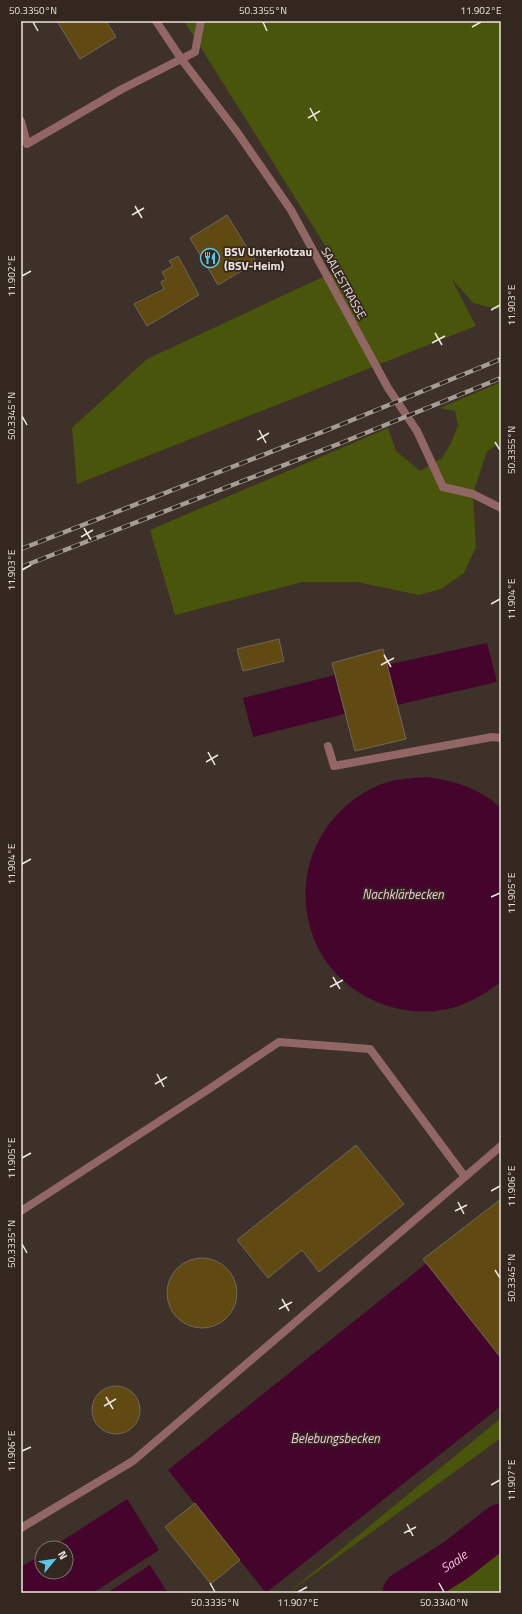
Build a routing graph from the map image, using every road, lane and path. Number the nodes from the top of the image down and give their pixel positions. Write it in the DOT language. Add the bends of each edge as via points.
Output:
graph roads {
  1 [pos="156,21"];
  2 [pos="202,21"];
  3 [pos="182,60"];
  4 [pos="21,121"];
  5 [pos="501,508"];
  6 [pos="501,738"];
  7 [pos="328,746"];
  8 [pos="501,1146"];
  9 [pos="465,1178"];
  10 [pos="21,1211"];
  11 [pos="21,1528"];
  1 -- 3 [label="street, SAALESTRASSE"];
  2 -- 3 [label="street" via="195,52"];
  3 -- 4 [label="street" via="122,89 27,144"];
  3 -- 5 [label="street, SAALESTRASSE" via="237,132 291,210 388,388 417,431 443,487 473,494"];
  6 -- 7 [label="street" via="492,737 334,766"];
  8 -- 9 [label="street"];
  9 -- 10 [label="street" via="370,1049 279,1042"];
  9 -- 11 [label="street" via="134,1461"];
}
